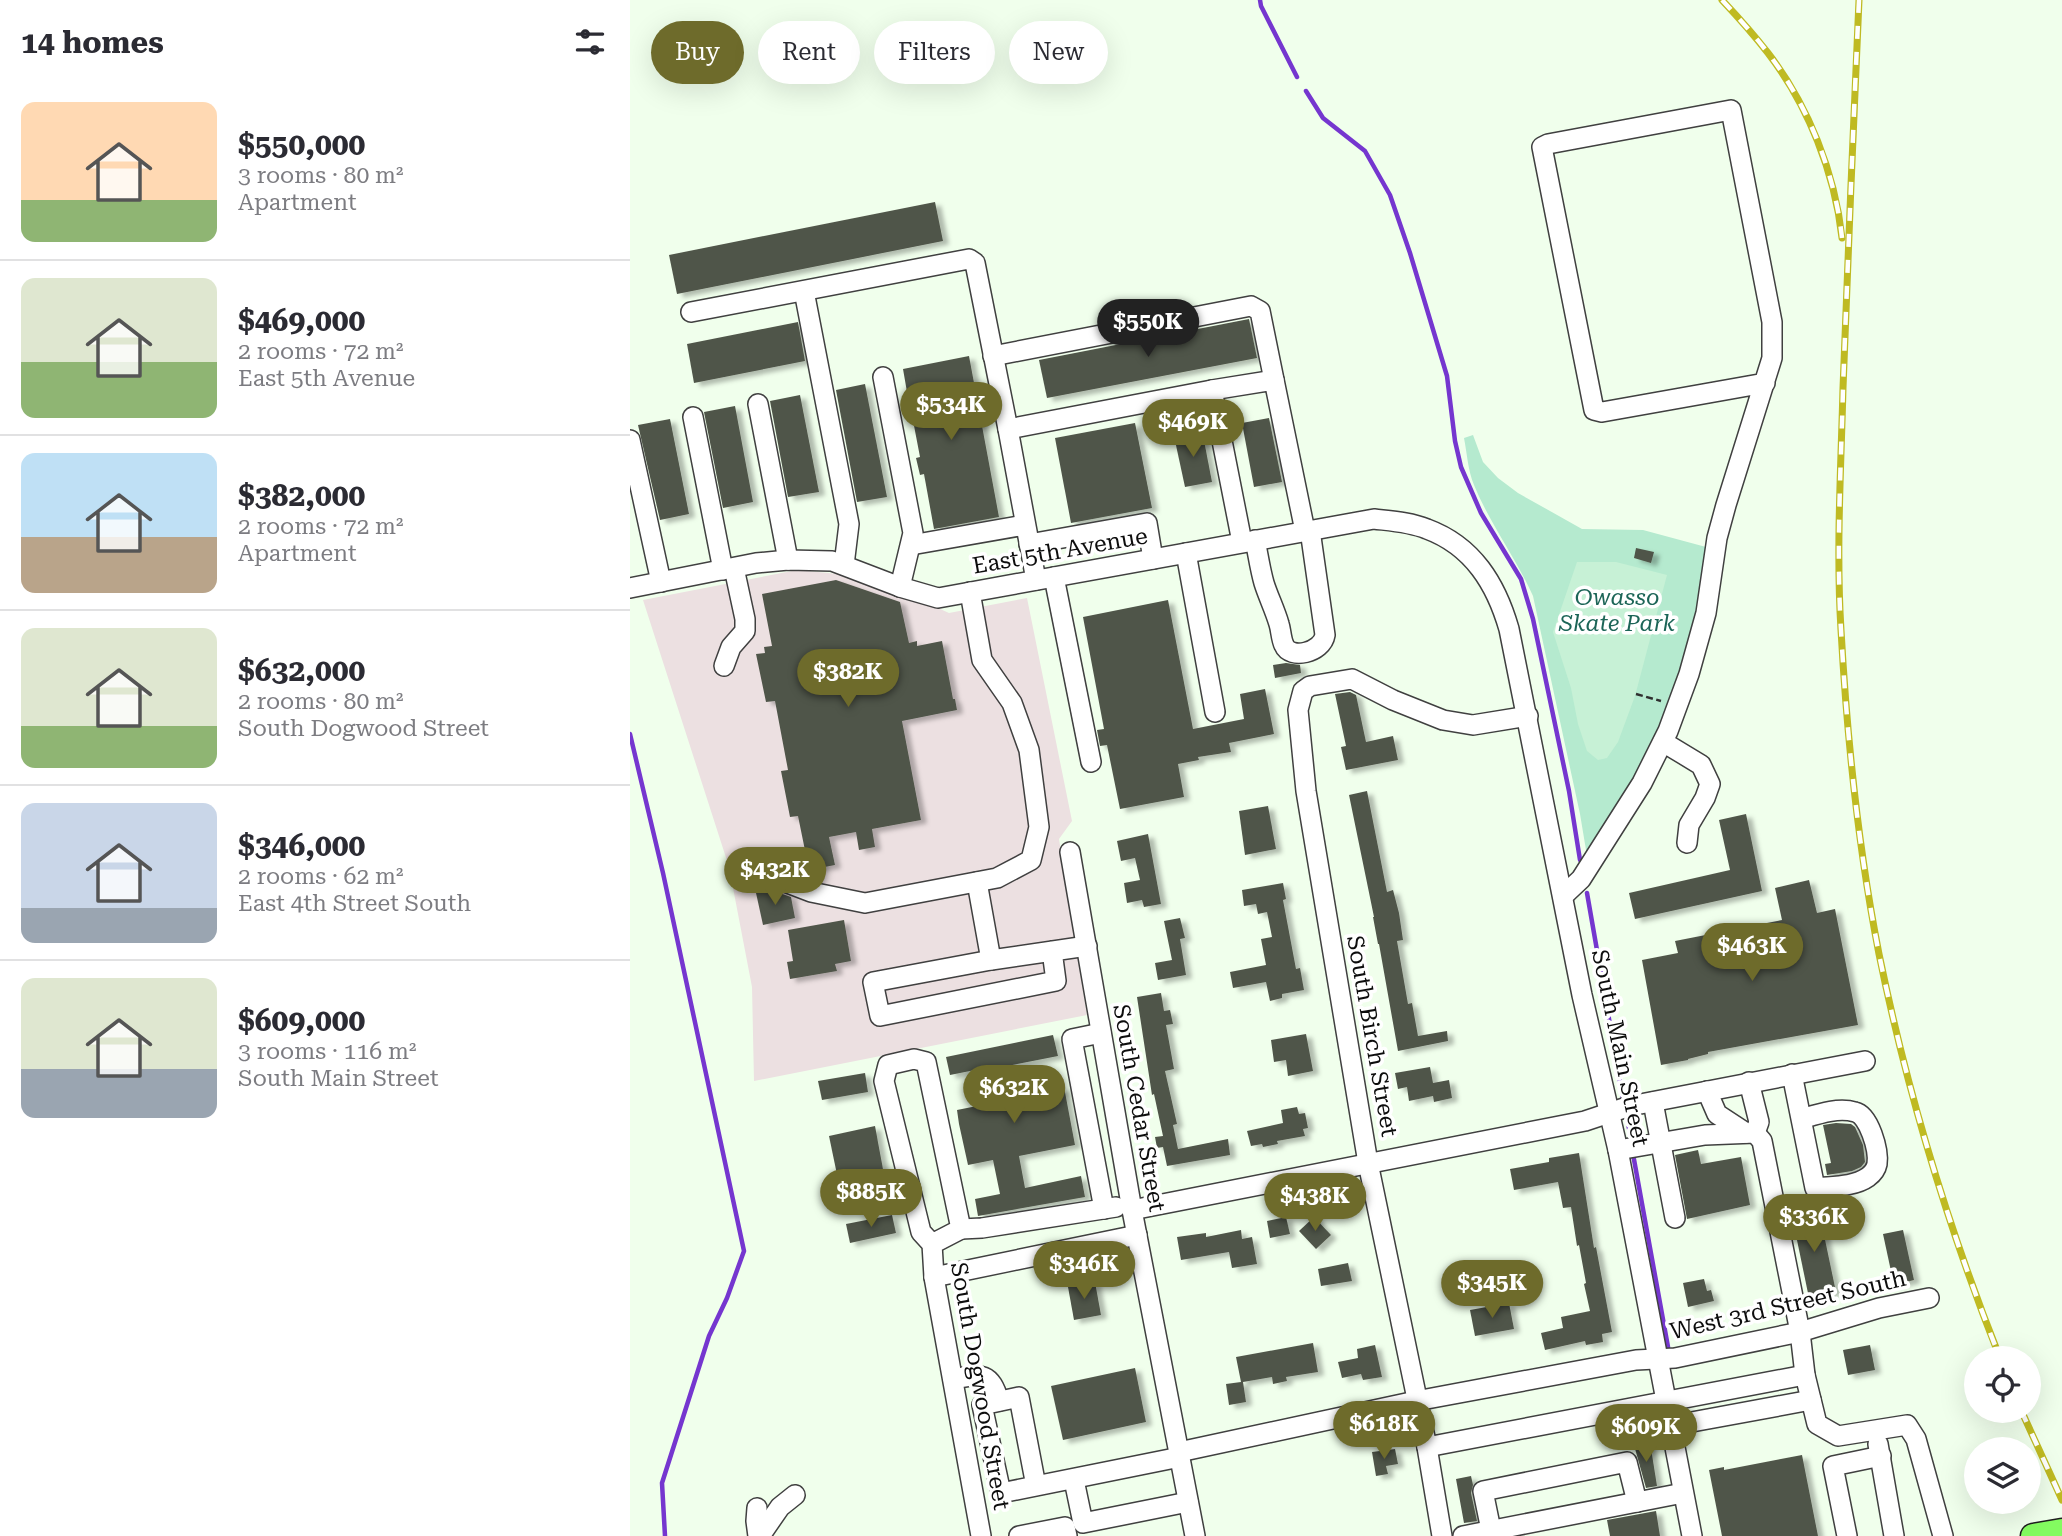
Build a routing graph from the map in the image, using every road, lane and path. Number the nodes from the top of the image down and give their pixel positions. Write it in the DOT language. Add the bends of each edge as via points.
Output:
graph roads {
  1 [pos="804,291"];
  2 [pos="691,312"];
  3 [pos="993,356"];
  4 [pos="883,377"];
  5 [pos="1274,380"];
  6 [pos="1765,383"];
  7 [pos="1212,390"];
  8 [pos="758,404"];
  9 [pos="693,417"];
  10 [pos="1007,429"];
  11 [pos="630,440"];
  12 [pos="1308,530"];
  13 [pos="1027,535"];
  14 [pos="1248,541"];
  15 [pos="911,545"];
  16 [pos="1186,553"];
  17 [pos="1153,559"];
  18 [pos="788,560"];
  19 [pos="844,565"];
  20 [pos="729,569"];
  21 [pos="1486,576"];
  22 [pos="1045,578"];
  23 [pos="644,585"];
  24 [pos="900,587"];
  25 [pos="970,592"];
  26 [pos="723,666"];
  27 [pos="1636,694"];
  28 [pos="1661,701"];
  29 [pos="1215,712"];
  30 [pos="1528,716"];
  31 [pos="1663,742"];
  32 [pos="1091,762"];
  33 [pos="1687,843"];
  34 [pos="1070,852"];
  35 [pos="768,872"];
  36 [pos="977,882"];
  37 [pos="1563,897"];
  38 [pos="1087,946"];
  39 [pos="1052,951"];
  40 [pos="990,960"];
  41 [pos="1101,1033"];
  42 [pos="1865,1061"];
  43 [pos="1792,1074"];
  44 [pos="1749,1082"];
  45 [pos="1707,1091"];
  46 [pos="1653,1102"];
  47 [pos="1610,1113"];
  48 [pos="1801,1119"];
  49 [pos="1751,1133"];
  50 [pos="1661,1142"];
  51 [pos="1618,1150"];
  52 [pos="1368,1163"];
  53 [pos="1131,1208"];
  54 [pos="1104,1209"];
  55 [pos="1675,1218"];
  56 [pos="961,1229"];
  57 [pos="1137,1235"];
  58 [pos="932,1244"];
  59 [pos="934,1277"];
  60 [pos="1929,1298"];
  61 [pos="1800,1332"];
  62 [pos="1658,1360"];
  63 [pos="1805,1375"];
  64 [pos="953,1379"];
  65 [pos="1811,1400"];
  66 [pos="999,1401"];
  67 [pos="1416,1401"];
  68 [pos="1666,1402"];
  69 [pos="1671,1426"];
  70 [pos="1876,1431"];
  71 [pos="1427,1447"];
  72 [pos="1180,1455"];
  73 [pos="1881,1457"];
  74 [pos="1074,1480"];
  75 [pos="999,1482"];
  76 [pos="1036,1486"];
  77 [pos="972,1487"];
  78 [pos="1683,1493"];
  79 [pos="795,1495"];
  80 [pos="1188,1502"];
  81 [pos="1637,1502"];
  82 [pos="757,1508"];
  83 [pos="1066,1531"];
  84 [pos="1491,1531"];
  85 [pos="2062,1531"];
  86 [pos="759,1536"];
  87 [pos="981,1536"];
  88 [pos="1019,1536"];
  89 [pos="1195,1536"];
  90 [pos="1442,1536"];
  91 [pos="1463,1536"];
  92 [pos="1692,1536"];
  93 [pos="1847,1536"];
  94 [pos="1894,1536"];
  95 [pos="1943,1536"];
  96 [pos="2033,1536"];
  1 -- 2 [label="street"];
  1 -- 3 [label="street" via="969,259 975,263"];
  1 -- 19 [label="street" via="849,524"];
  3 -- 5 [label="street" via="1251,306 1260,311"];
  3 -- 10 [label="street"];
  4 -- 15 [label="street" via="913,533"];
  5 -- 7 [label="street"];
  5 -- 12 [label="street"];
  6 -- 6 [label="street" via="1594,410 1542,147 1731,110 1772,322 1772,358"];
  6 -- 31 [label="street" via="1717,538 1706,613 1689,674"];
  7 -- 10 [label="street"];
  7 -- 14 [label="street"];
  8 -- 18 [label="street"];
  9 -- 20 [label="street"];
  10 -- 13 [label="street"];
  11 -- 23 [label="street"];
  12 -- 14 [label="street, East 5th Avenue"];
  12 -- 14 [label="street" via="1325,635 1315,650 1294,653 1284,646"];
  12 -- 21 [label="street, East 5th Avenue" via="1374,519 1426,528 1464,549"];
  13 -- 15 [label="street"];
  13 -- 17 [label="street" via="1147,523"];
  13 -- 22 [label="street"];
  14 -- 16 [label="street, East 5th Avenue"];
  15 -- 24 [label="street"];
  16 -- 17 [label="street, East 5th Avenue"];
  16 -- 29 [label="street"];
  17 -- 22 [label="street, East 5th Avenue"];
  18 -- 19 [label="street, East 5th Avenue"];
  18 -- 20 [label="street, East 5th Avenue"];
  19 -- 24 [label="street, East 5th Avenue"];
  20 -- 23 [label="street, East 5th Avenue"];
  20 -- 26 [label="street" via="745,631"];
  21 -- 30 [label="street, South Main Street" via="1504,611"];
  22 -- 25 [label="street, East 5th Avenue"];
  22 -- 32 [label="street"];
  24 -- 25 [label="street, East 5th Avenue" via="938,598"];
  25 -- 36 [label="street" via="982,660 1012,703 1029,750 1039,827 1031,860 997,878"];
  27 -- 28 [label="path"];
  30 -- 37 [label="street, South Main Street"];
  30 -- 52 [label="street, South Birch Street" via="1473,724 1443,720 1352,679 1303,691 1298,710 1306,791"];
  31 -- 33 [label="street" via="1701,765 1710,783 1689,825"];
  31 -- 37 [label="street" via="1581,879"];
  34 -- 38 [label="street, South Cedar Street"];
  35 -- 36 [label="street" via="811,892 865,903"];
  36 -- 40 [label="street"];
  37 -- 47 [label="street, South Main Street"];
  38 -- 39 [label="street"];
  38 -- 41 [label="street, South Cedar Street"];
  39 -- 40 [label="street"];
  39 -- 40 [label="street" via="1056,981 880,1016 873,982"];
  41 -- 53 [label="street, South Cedar Street"];
  41 -- 54 [label="street" via="1072,1039"];
  42 -- 43 [label="street"];
  43 -- 44 [label="street"];
  43 -- 48 [label="street"];
  44 -- 45 [label="street"];
  44 -- 49 [label="street" via="1759,1122"];
  45 -- 46 [label="street"];
  45 -- 49 [label="street" via="1717,1114"];
  46 -- 47 [label="street"];
  46 -- 50 [label="street"];
  47 -- 51 [label="street, South Main Street"];
  47 -- 52 [label="street"];
  48 -- 48 [label="street" via="1815,1188 1851,1184 1871,1175 1877,1165 1876,1149 1866,1119 1858,1112 1836,1111"];
  49 -- 50 [label="street"];
  49 -- 61 [label="street" via="1762,1140"];
  50 -- 51 [label="street"];
  50 -- 55 [label="street"];
  51 -- 62 [label="street, South Main Street"];
  52 -- 53 [label="street"];
  52 -- 67 [label="street, South Birch Street"];
  53 -- 54 [label="street"];
  53 -- 57 [label="street, South Cedar Street"];
  54 -- 56 [label="street"];
  56 -- 58 [label="street, South Dogwood Street"];
  56 -- 58 [label="street, South Dogwood Street" via="926,1062 914,1059 888,1065 884,1081 922,1232"];
  57 -- 59 [label="street"];
  57 -- 72 [label="street, South Cedar Street"];
  58 -- 59 [label="street, South Dogwood Street"];
  59 -- 64 [label="street, South Dogwood Street"];
  60 -- 61 [label="street, West 3rd Street South"];
  61 -- 62 [label="street, West 3rd Street South"];
  61 -- 63 [label="street"];
  62 -- 67 [label="street, West 3rd Street South" via="1636,1360"];
  62 -- 68 [label="street, South Main Street"];
  63 -- 65 [label="street"];
  63 -- 68 [label="street"];
  64 -- 66 [label="street" via="976,1375 988,1379"];
  64 -- 77 [label="street, South Dogwood Street"];
  65 -- 69 [label="street"];
  65 -- 70 [label="street" via="1817,1424 1838,1436"];
  66 -- 75 [label="street" via="982,1405"];
  66 -- 76 [label="street" via="1018,1397"];
  67 -- 71 [label="street, South Birch Street"];
  67 -- 72 [label="street, West 3rd Street South"];
  68 -- 69 [label="street, South Main Street"];
  68 -- 71 [label="street"];
  69 -- 78 [label="street, South Main Street"];
  70 -- 73 [label="street"];
  70 -- 95 [label="street" via="1907,1425 1916,1439"];
  71 -- 90 [label="street, South Birch Street"];
  72 -- 74 [label="street, West 3rd Street South"];
  72 -- 80 [label="street, South Cedar Street"];
  73 -- 93 [label="street" via="1833,1466"];
  73 -- 94 [label="street"];
  74 -- 76 [label="street, West 3rd Street South"];
  74 -- 80 [label="street" via="1083,1523"];
  75 -- 76 [label="street, West 3rd Street South" via="1001,1493"];
  75 -- 77 [label="street"];
  77 -- 87 [label="street, South Dogwood Street"];
  78 -- 81 [label="street"];
  78 -- 92 [label="street, South Main Street"];
  79 -- 86 [label="street" via="779,1507"];
  80 -- 89 [label="street, South Cedar Street"];
  81 -- 84 [label="street"];
  81 -- 84 [label="street" via="1627,1462 1483,1491"];
  82 -- 86 [label="street"];
  83 -- 88 [label="street"];
  84 -- 91 [label="street"];
  85 -- 96 [label="main road"];
}
